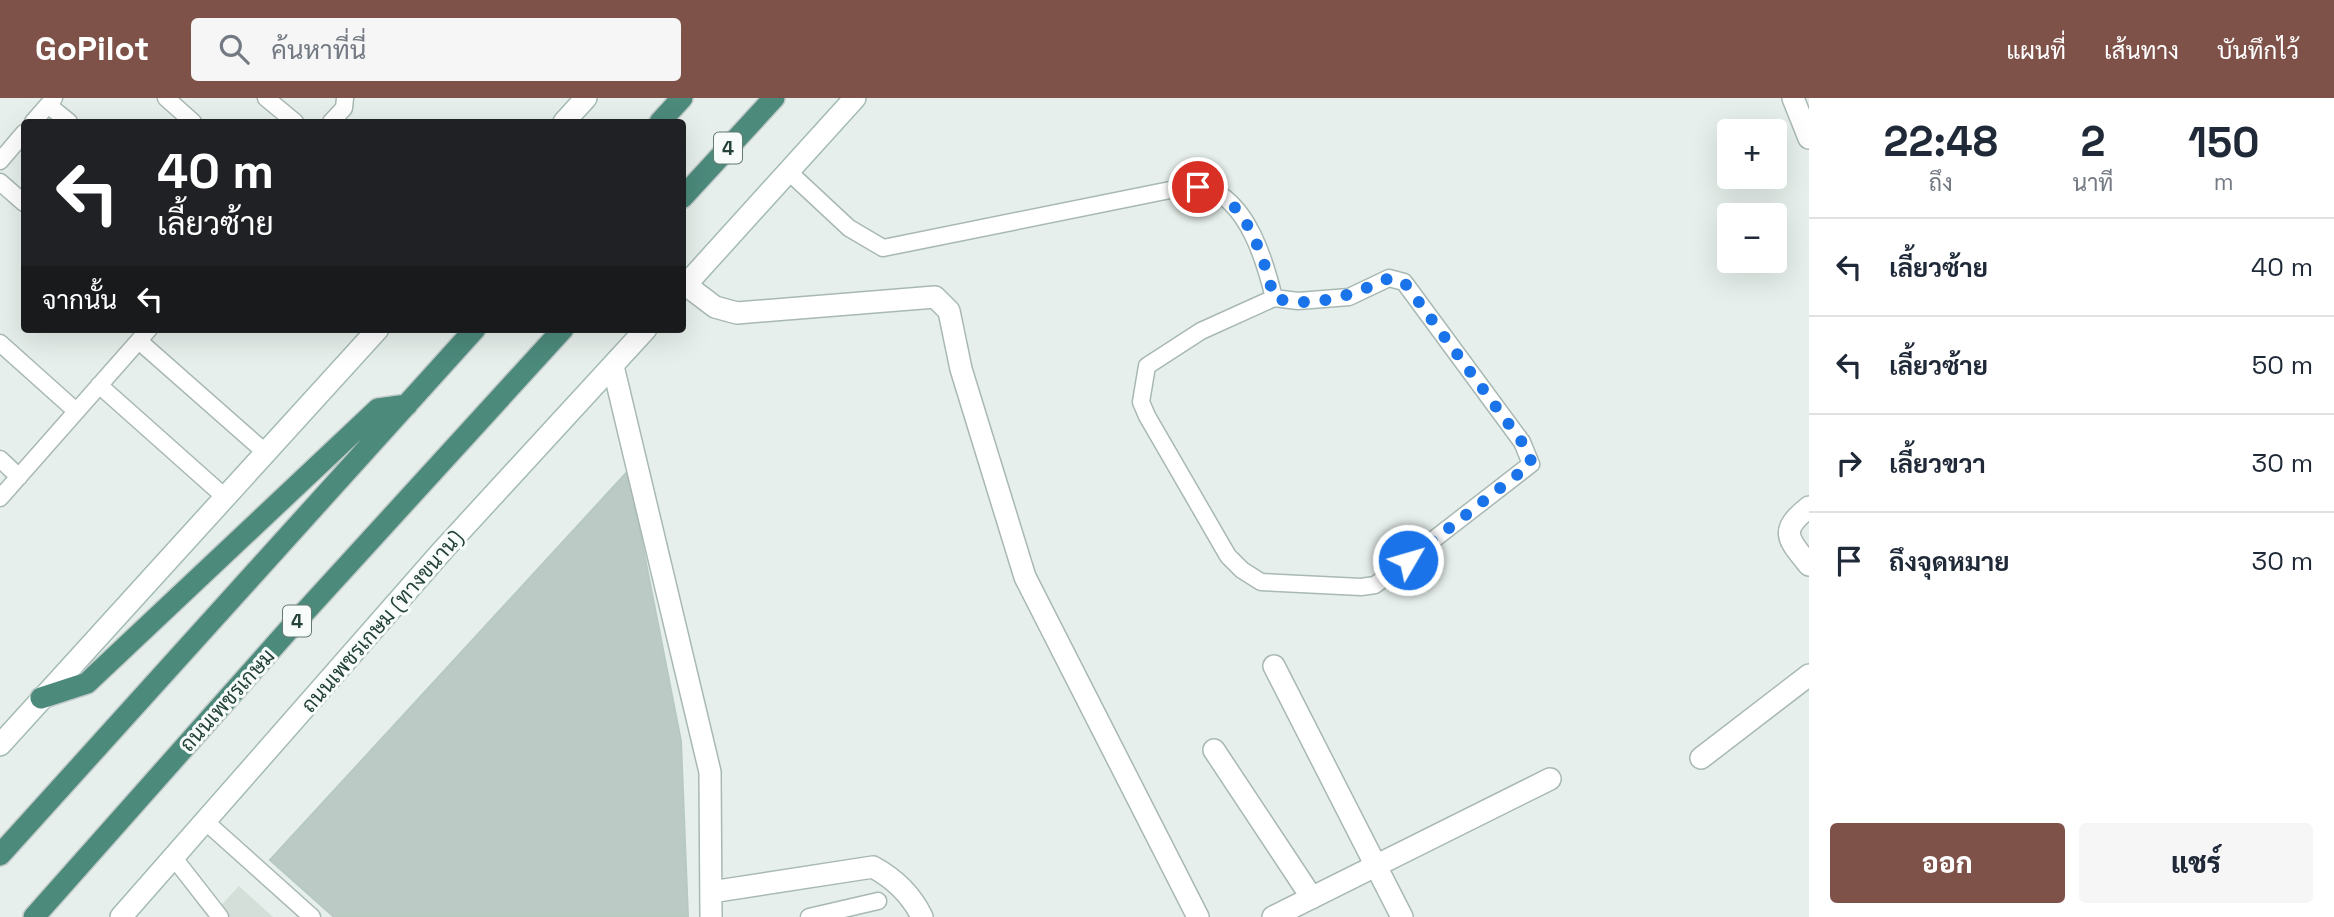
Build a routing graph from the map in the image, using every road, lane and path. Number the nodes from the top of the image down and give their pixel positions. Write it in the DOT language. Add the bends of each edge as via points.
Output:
graph roads {
  1 [pos="166,98"];
  2 [pos="266,98"];
  3 [pos="345,98"];
  4 [pos="586,98"];
  5 [pos="682,98"];
  6 [pos="774,98"];
  7 [pos="855,98"];
  8 [pos="1793,98"];
  9 [pos="51,101"];
  10 [pos="36,119"];
  11 [pos="66,119"];
  12 [pos="190,119"];
  13 [pos="291,119"];
  14 [pos="334,119"];
  15 [pos="567,119"];
  16 [pos="663,119"];
  17 [pos="21,136"];
  18 [pos="1809,138"];
  19 [pos="1,159"];
  20 [pos="790,173"];
  21 [pos="0,182"];
  22 [pos="686,194"];
  23 [pos="21,200"];
  24 [pos="686,285"];
  25 [pos="686,288"];
  26 [pos="1274,298"];
  27 [pos="374,333"];
  28 [pos="471,333"];
  29 [pos="559,333"];
  30 [pos="642,333"];
  31 [pos="144,335"];
  32 [pos="0,343"];
  33 [pos="613,366"];
  34 [pos="99,385"];
  35 [pos="407,405"];
  36 [pos="76,411"];
  37 [pos="266,453"];
  38 [pos="0,459"];
  39 [pos="19,477"];
  40 [pos="0,498"];
  41 [pos="226,498"];
  42 [pos="1809,507"];
  43 [pos="1809,565"];
  44 [pos="1274,666"];
  45 [pos="1809,675"];
  46 [pos="41,698"];
  47 [pos="0,745"];
  48 [pos="1214,750"];
  49 [pos="1701,758"];
  50 [pos="1550,779"];
  51 [pos="205,822"];
  52 [pos="0,855"];
  53 [pos="174,858"];
  54 [pos="1378,866"];
  55 [pos="711,892"];
  56 [pos="1312,898"];
  57 [pos="878,901"];
  58 [pos="34,917"];
  59 [pos="121,917"];
  60 [pos="219,917"];
  61 [pos="312,917"];
  62 [pos="711,917"];
  63 [pos="809,917"];
  64 [pos="922,917"];
  65 [pos="1198,917"];
  66 [pos="1273,917"];
  67 [pos="1402,917"];
  1 -- 12 [label="lane"];
  2 -- 13 [label="lane"];
  3 -- 14 [label="lane" via="344,108"];
  4 -- 15 [label="street"];
  5 -- 16 [label="highway"];
  6 -- 22 [label="highway, 4"];
  7 -- 20 [label="street"];
  8 -- 18 [label="street"];
  9 -- 10 [label="lane"];
  9 -- 11 [label="lane"];
  17 -- 19 [label="lane"];
  20 -- 24 [label="street"];
  20 -- 26 [label="lane" via="849,228 883,248 1180,188 1207,188 1233,205 1246,226 1265,263"];
  21 -- 23 [label="lane"];
  25 -- 65 [label="street" via="715,307 737,313 935,297 948,308 961,369 1024,577"];
  26 -- 26 [label="lane" via="1201,331 1147,366 1141,395 1147,416 1228,556 1261,582 1375,585 1531,464 1522,442 1404,282 1389,278 1349,297"];
  27 -- 37 [label="street"];
  28 -- 35 [label="highway"];
  29 -- 58 [label="highway, ถนนเพชรเกษม / 4"];
  30 -- 33 [label="street, ถนนเพชรเกษม (ทางขนาน)"];
  31 -- 34 [label="lane"];
  31 -- 37 [label="lane"];
  32 -- 36 [label="lane"];
  33 -- 51 [label="street, ถนนเพชรเกษม (ทางขนาน)" via="443,550"];
  33 -- 55 [label="street" via="710,772"];
  34 -- 36 [label="lane"];
  34 -- 41 [label="lane"];
  35 -- 46 [label="highway" via="378,409 87,683"];
  35 -- 52 [label="highway"];
  36 -- 39 [label="lane"];
  37 -- 41 [label="street"];
  38 -- 39 [label="lane"];
  39 -- 40 [label="lane"];
  41 -- 46 [label="street"];
  42 -- 43 [label="street" via="1791,521 1789,529 1794,547"];
  44 -- 54 [label="street"];
  45 -- 49 [label="street"];
  46 -- 47 [label="street"];
  48 -- 56 [label="street"];
  50 -- 54 [label="street"];
  51 -- 53 [label="street, ถนนเพชรเกษม (ทางขนาน)"];
  51 -- 61 [label="lane"];
  53 -- 59 [label="street, ถนนเพชรเกษม (ทางขนาน)"];
  53 -- 60 [label="lane"];
  54 -- 56 [label="street"];
  54 -- 67 [label="street"];
  55 -- 62 [label="street"];
  55 -- 64 [label="street" via="873,867 905,890"];
  56 -- 66 [label="street"];
  57 -- 63 [label="lane"];
}
